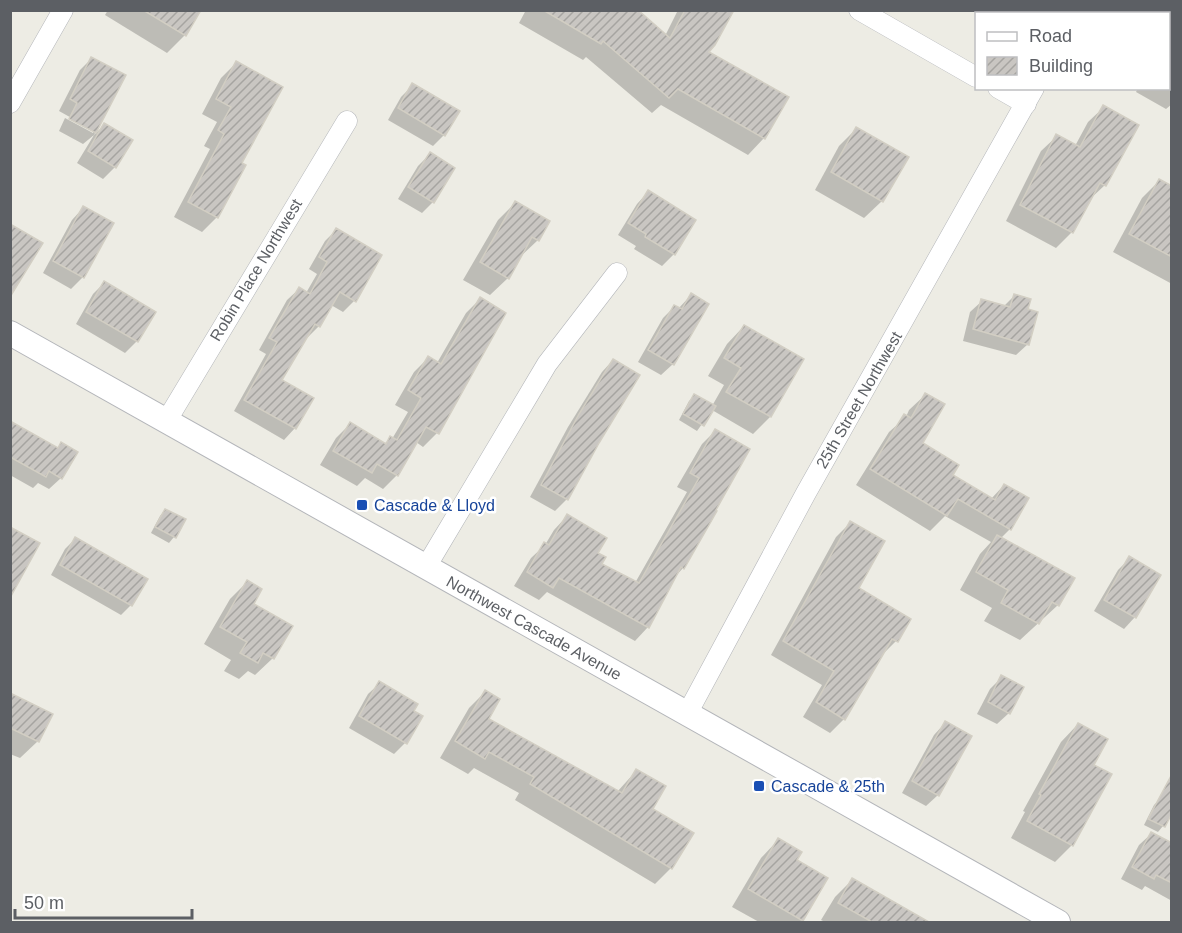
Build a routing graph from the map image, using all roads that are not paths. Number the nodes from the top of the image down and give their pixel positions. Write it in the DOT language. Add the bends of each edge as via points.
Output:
graph roads {
  1 [pos="63,10"];
  2 [pos="859,10"];
  3 [pos="975,76"];
  4 [pos="1006,90"];
  5 [pos="1030,96"];
  6 [pos="10,103"];
  7 [pos="347,121"];
  8 [pos="617,273"];
  9 [pos="10,333"];
  10 [pos="167,420"];
  11 [pos="426,567"];
  12 [pos="687,714"];
  13 [pos="1058,922"];
  1 -- 6 [label="street"];
  2 -- 3 [label="street"];
  4 -- 5 [label="street"];
  5 -- 12 [label="street, 25th Street Northwest" via="806,493"];
  7 -- 10 [label="street, Robin Place Northwest"];
  8 -- 11 [label="street" via="547,364"];
  9 -- 10 [label="street, Northwest Cascade Avenue"];
  10 -- 11 [label="street, Northwest Cascade Avenue"];
  11 -- 12 [label="street, Northwest Cascade Avenue"];
  12 -- 13 [label="street, Northwest Cascade Avenue"];
}
